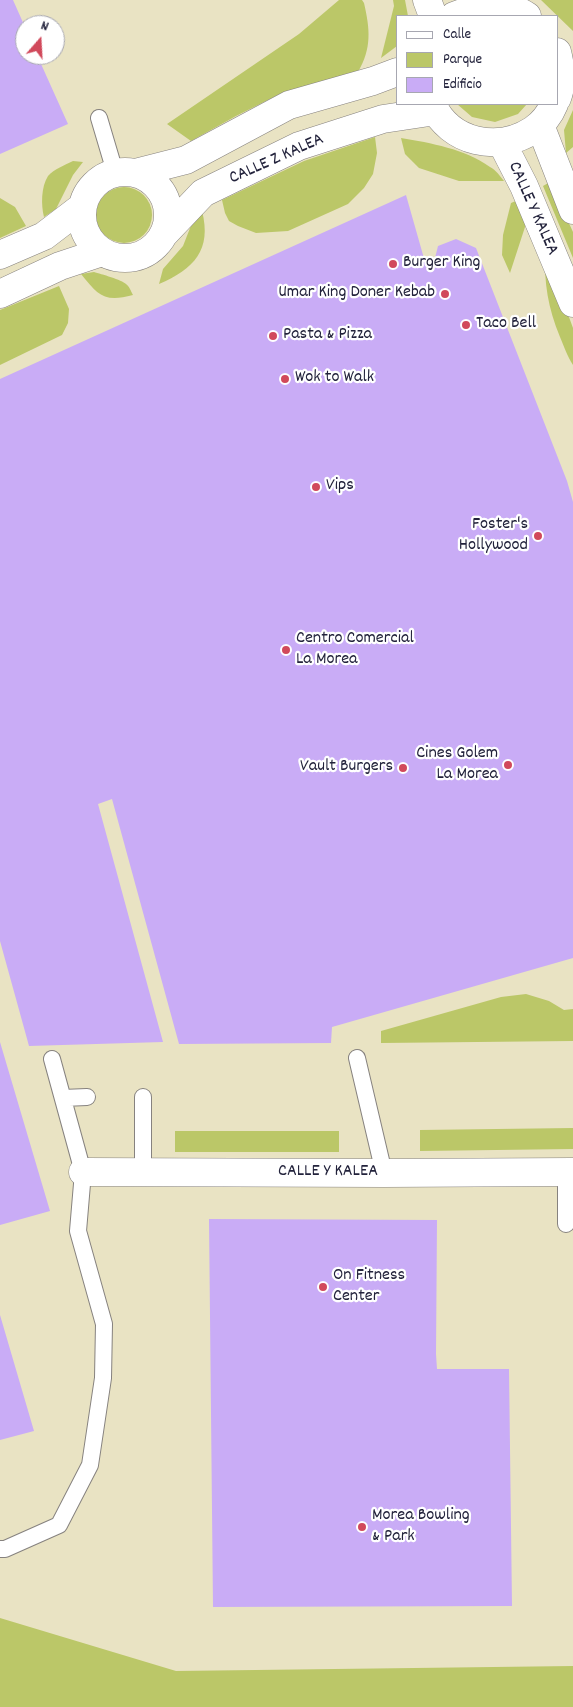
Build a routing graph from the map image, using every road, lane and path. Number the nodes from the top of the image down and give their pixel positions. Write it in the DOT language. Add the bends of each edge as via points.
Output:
graph roads {
  1 [pos="427,0"];
  2 [pos="469,8"];
  3 [pos="433,15"];
  4 [pos="524,15"];
  5 [pos="564,64"];
  6 [pos="396,72"];
  7 [pos="558,95"];
  8 [pos="434,108"];
  9 [pos="547,114"];
  10 [pos="99,118"];
  11 [pos="502,143"];
  12 [pos="125,172"];
  13 [pos="82,207"];
  14 [pos="573,210"];
  15 [pos="164,234"];
  16 [pos="102,252"];
  17 [pos="0,255"];
  18 [pos="0,294"];
  19 [pos="573,303"];
  20 [pos="357,1058"];
  21 [pos="52,1059"];
  22 [pos="87,1097"];
  23 [pos="143,1097"];
  24 [pos="63,1098"];
  25 [pos="83,1172"];
  26 [pos="569,1172"];
  27 [pos="143,1173"];
  28 [pos="384,1174"];
  29 [pos="566,1224"];
  30 [pos="0,1549"];
  1 -- 3 [label="street"];
  2 -- 4 [label="street" via="502,7"];
  5 -- 7 [label="street"];
  6 -- 12 [label="street" via="289,105 186,160"];
  8 -- 11 [label="street" via="448,126 464,137"];
  8 -- 15 [label="street, CALLE Z KALEA" via="383,119 298,146 203,193"];
  9 -- 11 [label="street" via="522,137"];
  9 -- 14 [label="street"];
  10 -- 12 [label="lane"];
  11 -- 19 [label="street, CALLE Y KALEA" via="524,186"];
  12 -- 13 [label="street" via="103,177 93,185"];
  12 -- 15 [label="street" via="147,177 164,196 168,222"];
  13 -- 16 [label="street" via="85,232"];
  13 -- 17 [label="street" via="44,236"];
  15 -- 16 [label="street" via="156,246 144,254 130,258"];
  16 -- 18 [label="street" via="60,266"];
  20 -- 28 [label="lane"];
  21 -- 24 [label="lane"];
  22 -- 24 [label="lane"];
  23 -- 27 [label="lane"];
  24 -- 25 [label="lane"];
  25 -- 27 [label="street, CALLE Y KALEA"];
  25 -- 30 [label="lane" via="78,1231 104,1324 103,1378 90,1465 59,1525"];
  26 -- 28 [label="street, CALLE Y KALEA"];
  26 -- 29 [label="lane"];
  27 -- 28 [label="street, CALLE Y KALEA"];
}
